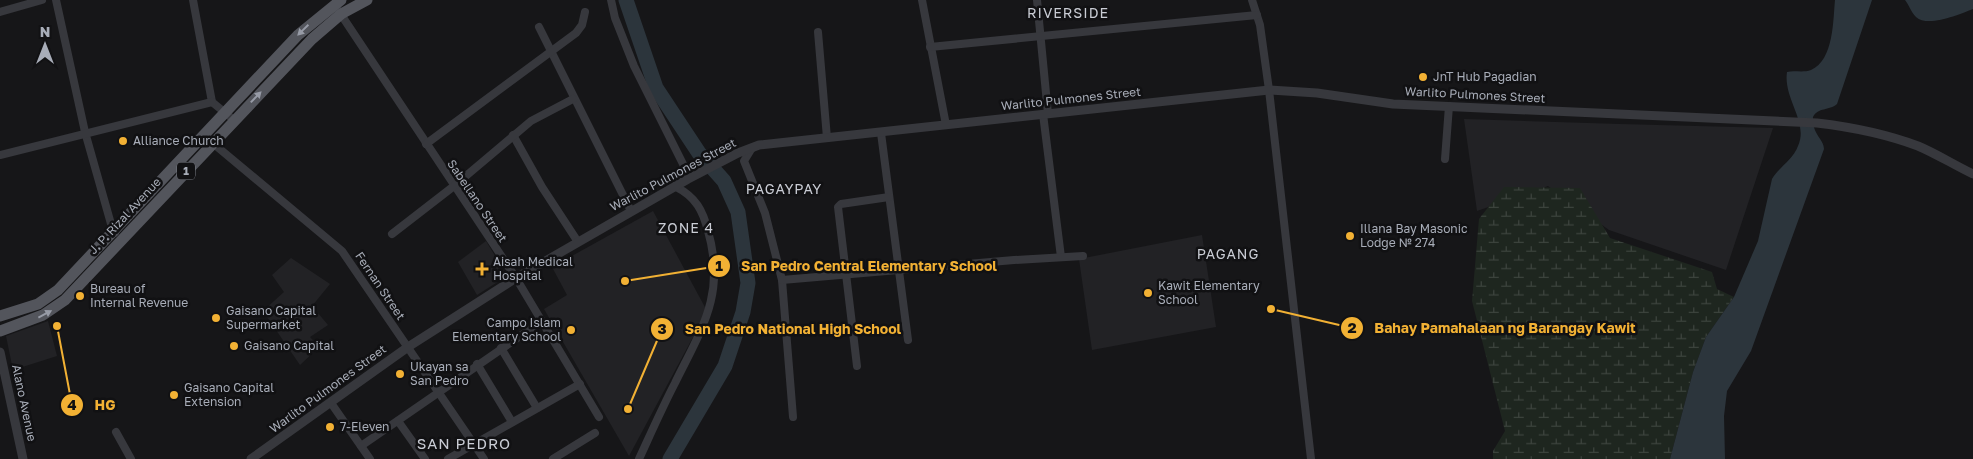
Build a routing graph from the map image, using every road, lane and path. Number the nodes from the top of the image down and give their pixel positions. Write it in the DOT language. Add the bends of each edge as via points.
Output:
graph roads {
  1 [pos="42,0"];
  2 [pos="56,0"];
  3 [pos="193,0"];
  4 [pos="367,0"];
  5 [pos="611,0"];
  6 [pos="922,0"];
  7 [pos="1037,0"];
  8 [pos="1252,0"];
  9 [pos="336,1"];
  10 [pos="0,12"];
  11 [pos="585,12"];
  12 [pos="341,14"];
  13 [pos="1257,15"];
  14 [pos="538,27"];
  15 [pos="818,32"];
  16 [pos="1040,37"];
  17 [pos="930,47"];
  18 [pos="550,53"];
  19 [pos="262,73"];
  20 [pos="270,82"];
  21 [pos="1269,90"];
  22 [pos="574,99"];
  23 [pos="212,102"];
  24 [pos="1449,106"];
  25 [pos="224,112"];
  26 [pos="1046,114"];
  27 [pos="234,120"];
  28 [pos="946,124"];
  29 [pos="85,132"];
  30 [pos="881,134"];
  31 [pos="513,135"];
  32 [pos="827,138"];
  33 [pos="207,139"];
  34 [pos="426,144"];
  35 [pos="753,147"];
  36 [pos="0,155"];
  37 [pos="1445,159"];
  38 [pos="1973,174"];
  39 [pos="162,179"];
  40 [pos="454,186"];
  41 [pos="171,187"];
  42 [pos="676,187"];
  43 [pos="667,192"];
  44 [pos="889,197"];
  45 [pos="631,211"];
  46 [pos="113,231"];
  47 [pos="392,234"];
  48 [pos="122,239"];
  49 [pos="578,242"];
  50 [pos="1083,256"];
  51 [pos="1061,257"];
  52 [pos="898,270"];
  53 [pos="846,275"];
  54 [pos="516,278"];
  55 [pos="782,280"];
  56 [pos="0,316"];
  57 [pos="542,322"];
  58 [pos="0,331"];
  59 [pos="908,340"];
  60 [pos="408,348"];
  61 [pos="501,348"];
  62 [pos="0,352"];
  63 [pos="477,364"];
  64 [pos="857,366"];
  65 [pos="580,384"];
  66 [pos="438,393"];
  67 [pos="332,403"];
  68 [pos="537,408"];
  69 [pos="598,417"];
  70 [pos="793,417"];
  71 [pos="398,421"];
  72 [pos="512,422"];
  73 [pos="116,432"];
  74 [pos="595,433"];
  75 [pos="475,444"];
  76 [pos="361,446"];
  77 [pos="23,459"];
  78 [pos="132,459"];
  79 [pos="251,459"];
  80 [pos="370,459"];
  81 [pos="425,459"];
  82 [pos="448,459"];
  83 [pos="484,459"];
  84 [pos="553,459"];
  85 [pos="639,459"];
  86 [pos="1310,459"];
  1 -- 10 [label="street"];
  2 -- 29 [label="street"];
  3 -- 23 [label="street"];
  4 -- 12 [label="main road, J. P. Rizal Avenue / 1"];
  5 -- 43 [label="street" via="634,66 684,166 683,174"];
  6 -- 17 [label="street"];
  7 -- 16 [label="street"];
  8 -- 13 [label="street"];
  9 -- 12 [label="street, Sabellano Street"];
  9 -- 19 [label="main road, J. P. Rizal Avenue / 1, one-way"];
  11 -- 18 [label="street" via="582,25"];
  12 -- 20 [label="main road, J. P. Rizal Avenue / 1"];
  12 -- 34 [label="street, Sabellano Street"];
  13 -- 16 [label="street"];
  13 -- 21 [label="street"];
  14 -- 18 [label="street"];
  15 -- 32 [label="street"];
  16 -- 17 [label="street"];
  16 -- 26 [label="street"];
  17 -- 28 [label="street"];
  18 -- 22 [label="street"];
  18 -- 34 [label="street"];
  19 -- 20 [label="main road"];
  19 -- 25 [label="main road, J. P. Rizal Avenue / 1"];
  27 -- 20 [label="main road, J. P. Rizal Avenue / 1, one-way"];
  21 -- 24 [label="street, Warlito Pulmones Street" via="1393,104"];
  21 -- 26 [label="street, Warlito Pulmones Street"];
  21 -- 86 [label="street"];
  22 -- 31 [label="street"];
  22 -- 45 [label="street"];
  23 -- 25 [label="street"];
  23 -- 29 [label="street"];
  24 -- 37 [label="street"];
  24 -- 38 [label="street, Warlito Pulmones Street" via="1844,126 1900,140 1936,154"];
  25 -- 27 [label="street"];
  25 -- 33 [label="main road, J. P. Rizal Avenue / 1"];
  26 -- 28 [label="street, Warlito Pulmones Street"];
  26 -- 51 [label="street"];
  27 -- 33 [label="main road, J. P. Rizal Avenue / 1"];
  28 -- 30 [label="street, Warlito Pulmones Street"];
  29 -- 36 [label="street"];
  29 -- 46 [label="street"];
  30 -- 32 [label="street, Warlito Pulmones Street"];
  30 -- 44 [label="street"];
  31 -- 40 [label="street"];
  31 -- 49 [label="street"];
  32 -- 35 [label="street, Warlito Pulmones Street"];
  33 -- 39 [label="main road, J. P. Rizal Avenue / 1"];
  33 -- 41 [label="main road, J. P. Rizal Avenue / 1"];
  33 -- 60 [label="street, Fernan Street" via="342,251"];
  34 -- 40 [label="street, Sabellano Street"];
  35 -- 42 [label="street, Warlito Pulmones Street"];
  35 -- 55 [label="street" via="744,161 764,214"];
  39 -- 41 [label="main road"];
  39 -- 46 [label="main road, J. P. Rizal Avenue / 1"];
  40 -- 47 [label="street"];
  40 -- 54 [label="street, Sabellano Street"];
  41 -- 48 [label="main road, J. P. Rizal Avenue / 1"];
  42 -- 43 [label="street, Warlito Pulmones Street"];
  42 -- 85 [label="street" via="697,202 706,222 715,260 714,293 704,325"];
  43 -- 45 [label="street, Warlito Pulmones Street"];
  44 -- 52 [label="street"];
  44 -- 53 [label="street" via="839,205"];
  45 -- 49 [label="street, Warlito Pulmones Street"];
  46 -- 48 [label="street"];
  46 -- 56 [label="main road, J. P. Rizal Avenue / 1" via="48,298"];
  58 -- 48 [label="main road, J. P. Rizal Avenue / 1, one-way" via="55,308"];
  49 -- 54 [label="street, Warlito Pulmones Street"];
  50 -- 51 [label="street"];
  51 -- 52 [label="street"];
  52 -- 53 [label="street"];
  52 -- 59 [label="street"];
  53 -- 55 [label="street"];
  53 -- 64 [label="street"];
  54 -- 57 [label="street, Sabellano Street"];
  54 -- 60 [label="street, Warlito Pulmones Street"];
  55 -- 70 [label="street"];
  57 -- 61 [label="street"];
  57 -- 65 [label="street, Sabellano Street"];
  60 -- 66 [label="street, Fernan Street"];
  60 -- 67 [label="street, Warlito Pulmones Street"];
  61 -- 63 [label="street"];
  61 -- 68 [label="street"];
  62 -- 77 [label="street, Alano Avenue"];
  63 -- 66 [label="street"];
  63 -- 72 [label="street"];
  65 -- 68 [label="street"];
  65 -- 69 [label="street, Sabellano Street"];
  66 -- 71 [label="street"];
  66 -- 75 [label="street, Fernan Street"];
  67 -- 76 [label="street"];
  67 -- 79 [label="street, Warlito Pulmones Street"];
  68 -- 72 [label="street"];
  71 -- 76 [label="street"];
  71 -- 81 [label="street"];
  72 -- 75 [label="street"];
  73 -- 78 [label="street"];
  74 -- 84 [label="street"];
  75 -- 82 [label="street"];
  75 -- 83 [label="street, Fernan Street"];
  76 -- 80 [label="street"];
}
